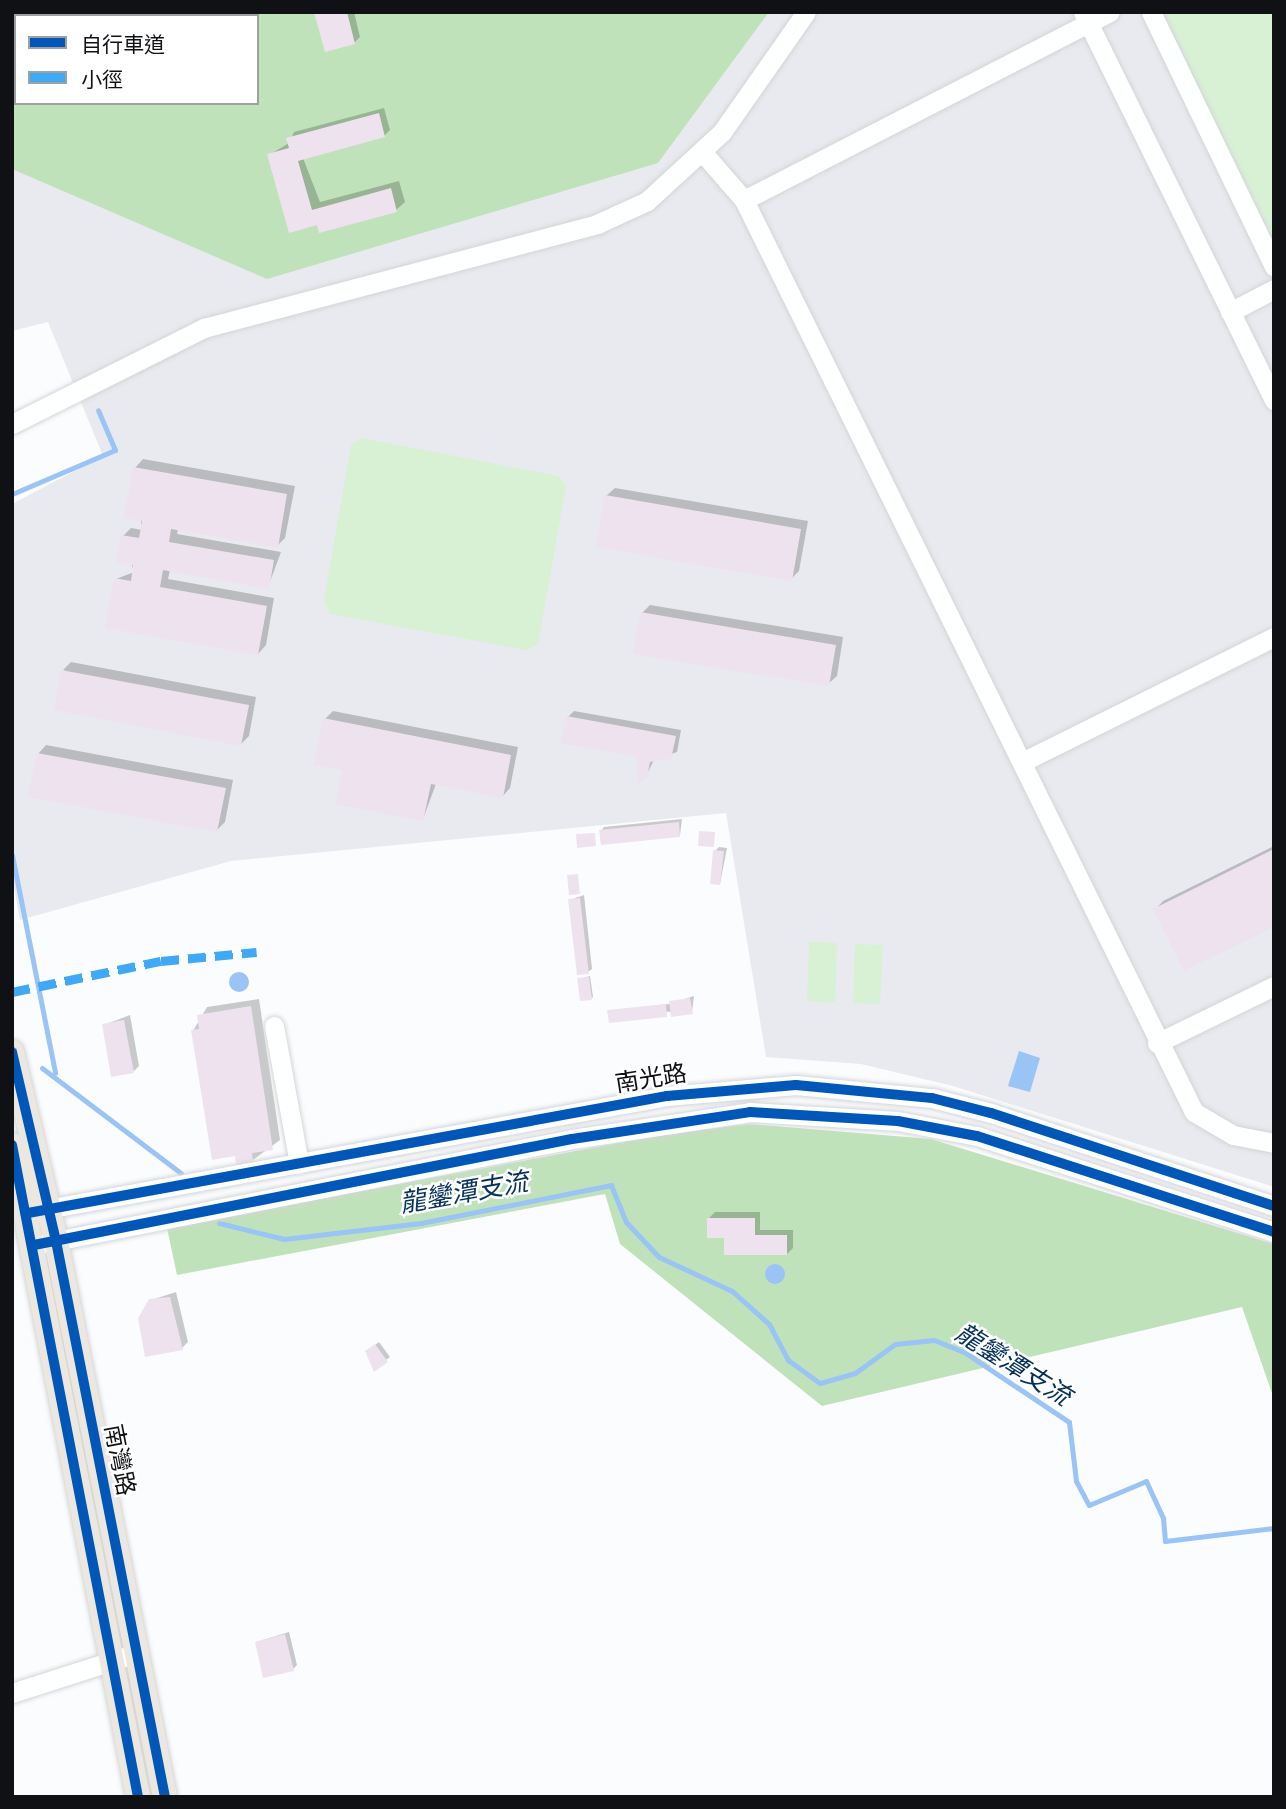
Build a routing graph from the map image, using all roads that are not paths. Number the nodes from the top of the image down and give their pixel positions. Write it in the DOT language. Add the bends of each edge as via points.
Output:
graph roads {
  1 [pos="806,12"];
  2 [pos="1110,12"];
  3 [pos="1152,12"];
  4 [pos="1085,18"];
  5 [pos="704,153"];
  6 [pos="744,200"];
  7 [pos="1274,267"];
  8 [pos="1274,289"];
  9 [pos="1230,312"];
  10 [pos="1274,401"];
  11 [pos="12,424"];
  12 [pos="1274,637"];
  13 [pos="1024,761"];
  14 [pos="1274,986"];
  15 [pos="274,1026"];
  16 [pos="1157,1043"];
  17 [pos="12,1052"];
  18 [pos="21,1139"];
  19 [pos="1274,1143"];
  20 [pos="299,1164"];
  21 [pos="1274,1206"];
  22 [pos="38,1211"];
  23 [pos="1274,1233"];
  24 [pos="45,1243"];
  25 [pos="138,1652"];
  26 [pos="111,1662"];
  27 [pos="12,1693"];
  28 [pos="138,1797"];
  29 [pos="165,1797"];
  1 -- 5 [label="street"];
  2 -- 4 [label="street"];
  3 -- 7 [label="street"];
  4 -- 6 [label="street"];
  4 -- 9 [label="street"];
  5 -- 6 [label="street"];
  5 -- 11 [label="street" via="647,201 597,224 204,328"];
  6 -- 13 [label="street"];
  8 -- 9 [label="street"];
  9 -- 10 [label="street"];
  12 -- 13 [label="street"];
  13 -- 16 [label="street"];
  14 -- 16 [label="street"];
  15 -- 20 [label="street"];
  16 -- 19 [label="street" via="1194,1112 1233,1135"];
  17 -- 18 [label="main road, 南灣路" via="21,1078"];
  18 -- 22 [label="main road, 南灣路"];
  20 -- 21 [label="street, 南光路" via="667,1096 796,1085 932,1098 991,1112"];
  20 -- 22 [label="street, 南光路"];
  22 -- 24 [label="main road, 南灣路"];
  23 -- 24 [label="street, 南光路" via="977,1136 898,1121 750,1112 572,1139"];
  24 -- 25 [label="main road, 南灣路"];
  24 -- 26 [label="main road, 南灣路"];
  25 -- 26 [label="street"];
  25 -- 29 [label="main road, 南灣路"];
  26 -- 27 [label="street"];
  26 -- 28 [label="main road, 南灣路"];
}
